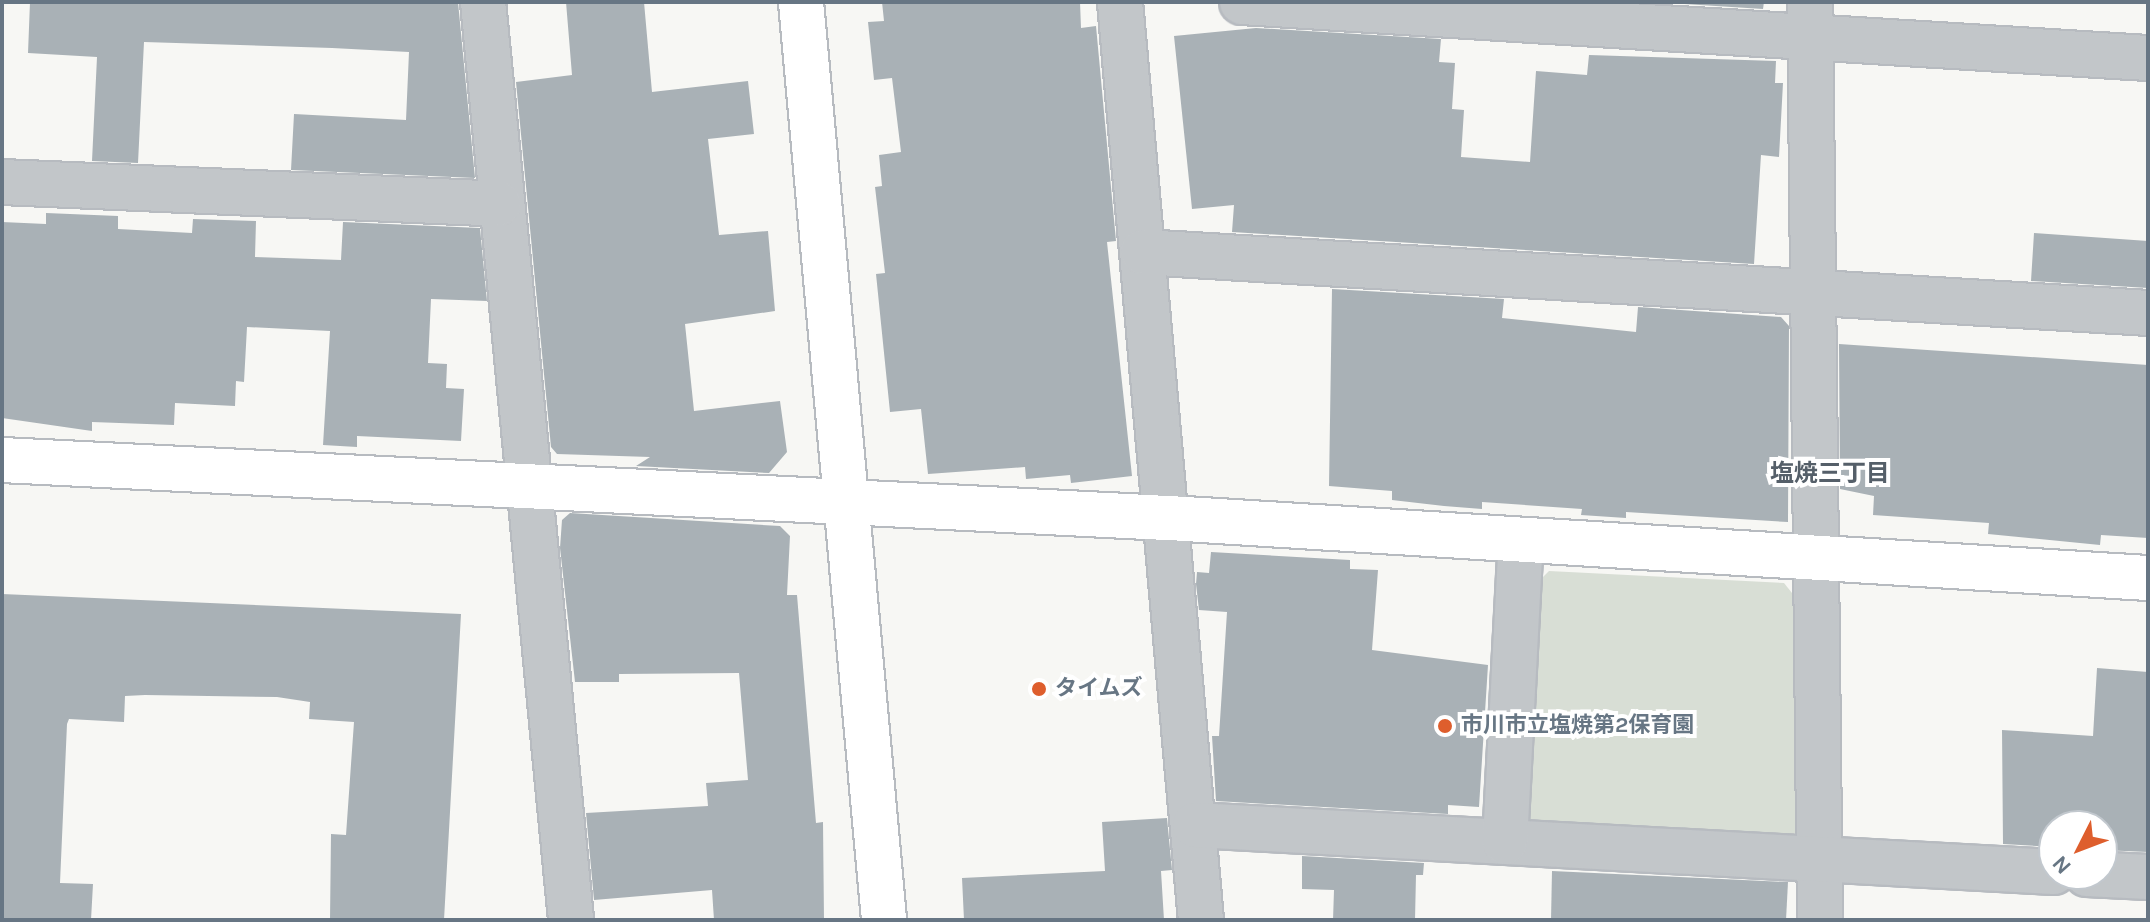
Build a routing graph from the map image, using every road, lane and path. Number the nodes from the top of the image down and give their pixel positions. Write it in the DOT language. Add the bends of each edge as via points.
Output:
graph roads {
  1 [pos="483,2"];
  2 [pos="801,2"];
  3 [pos="1120,2"];
  4 [pos="1242,2"];
  5 [pos="1810,19"];
  6 [pos="2148,58"];
  7 [pos="2,182"];
  8 [pos="499,204"];
  9 [pos="1143,252"];
  10 [pos="1813,293"];
  11 [pos="2148,313"];
  12 [pos="2,460"];
  13 [pos="529,484"];
  14 [pos="848,500"];
  15 [pos="1169,518"];
  16 [pos="1521,541"];
  17 [pos="1816,558"];
  18 [pos="2148,578"];
  19 [pos="1195,825"];
  20 [pos="1505,842"];
  21 [pos="1819,859"];
  22 [pos="2038,871"];
  23 [pos="2118,876"];
  24 [pos="2148,877"];
  25 [pos="571,920"];
  26 [pos="884,920"];
  27 [pos="1201,920"];
  28 [pos="1820,920"];
  1 -- 8 [label="street"];
  2 -- 14 [label="street"];
  3 -- 9 [label="street"];
  4 -- 5 [label="street"];
  5 -- 6 [label="street"];
  5 -- 10 [label="street"];
  7 -- 8 [label="street"];
  8 -- 13 [label="street"];
  9 -- 10 [label="street"];
  9 -- 15 [label="street"];
  10 -- 11 [label="street"];
  10 -- 17 [label="street"];
  12 -- 13 [label="street"];
  13 -- 14 [label="street"];
  13 -- 25 [label="street"];
  14 -- 15 [label="street"];
  14 -- 26 [label="street"];
  15 -- 16 [label="street"];
  15 -- 19 [label="street"];
  16 -- 17 [label="street"];
  16 -- 20 [label="street"];
  17 -- 18 [label="street"];
  17 -- 21 [label="street"];
  19 -- 20 [label="street"];
  19 -- 27 [label="street"];
  20 -- 21 [label="street"];
  21 -- 22 [label="street"];
  21 -- 28 [label="street"];
  23 -- 24 [label="street"];
}
